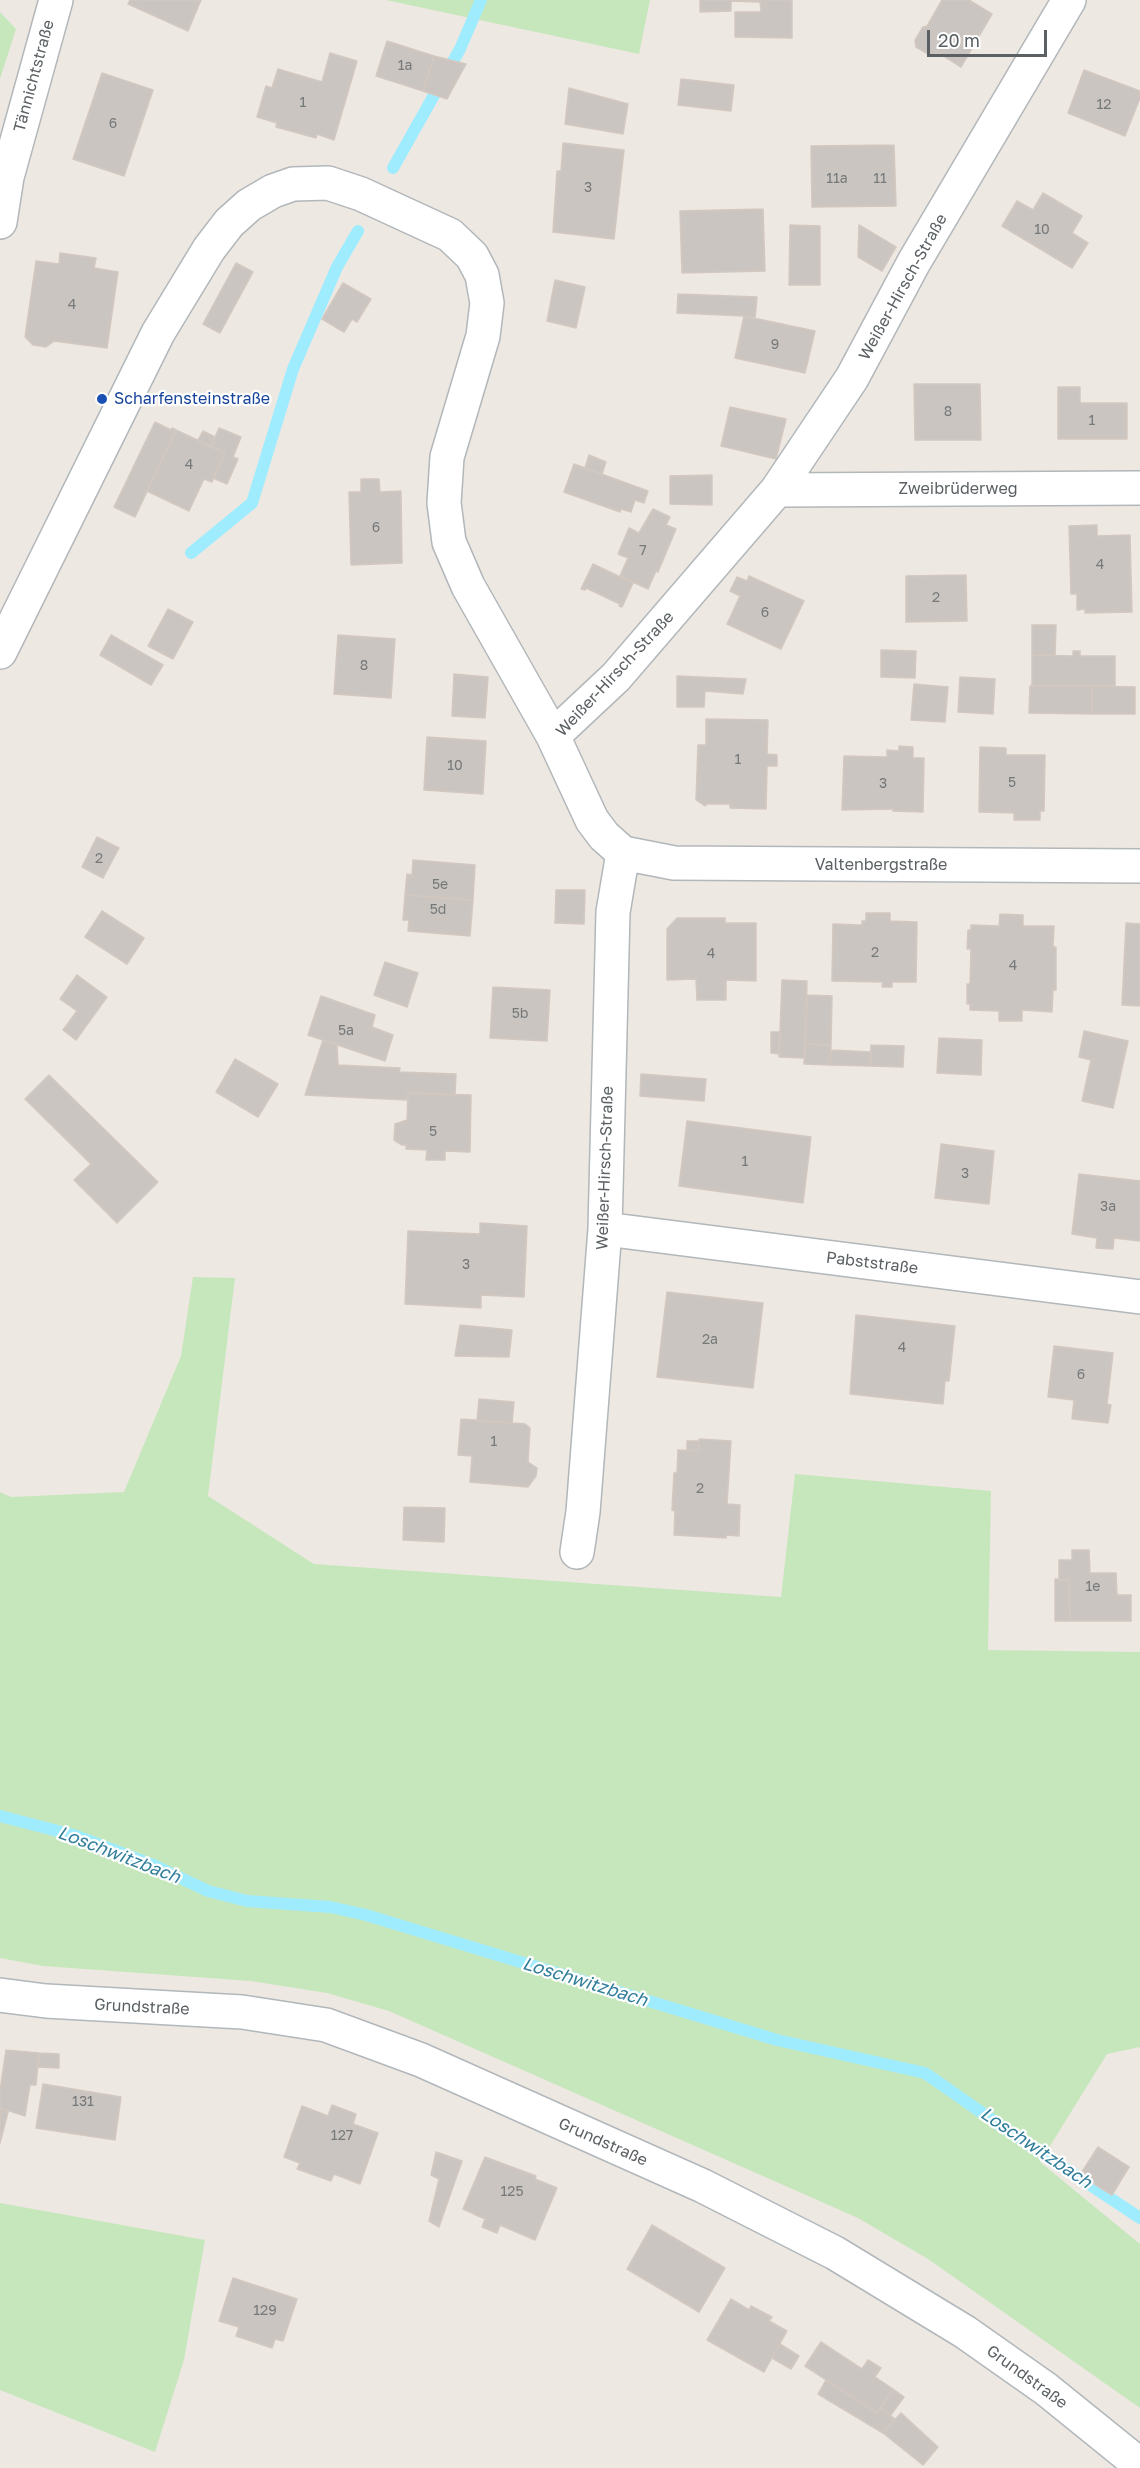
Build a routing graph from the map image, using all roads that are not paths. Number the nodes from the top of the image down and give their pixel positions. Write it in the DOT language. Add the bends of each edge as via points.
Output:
graph roads {
  1 [pos="56,0"];
  2 [pos="1069,0"];
  3 [pos="0,222"];
  4 [pos="1140,488"];
  5 [pos="777,490"];
  6 [pos="0,652"];
  7 [pos="553,736"];
  8 [pos="623,853"];
  9 [pos="1140,866"];
  10 [pos="604,1229"];
  11 [pos="1140,1297"];
  12 [pos="577,1552"];
  13 [pos="0,1995"];
  14 [pos="1140,2464"];
  1 -- 3 [label="street, Tännichtstraße" via="7,177"];
  2 -- 5 [label="street, Weißer-Hirsch-Straße" via="914,262 852,378"];
  4 -- 5 [label="street, Zweibrüderweg"];
  5 -- 7 [label="street, Weißer-Hirsch-Straße" via="616,677"];
  6 -- 7 [label="street" via="158,333 209,249 229,223 273,190 293,184 328,183 450,235 472,256 482,274 487,303 483,336 447,457 444,503 449,542 468,586"];
  7 -- 8 [label="street, Weißer-Hirsch-Straße" via="592,820"];
  8 -- 9 [label="street, Valtenbergstraße" via="674,863"];
  8 -- 10 [label="street, Weißer-Hirsch-Straße" via="613,912"];
  10 -- 11 [label="street, Pabststraße"];
  10 -- 12 [label="street, Weißer-Hirsch-Straße"];
  13 -- 14 [label="street, Grundstraße" via="263,2016 326,2025 410,2055 703,2186 835,2253 965,2332"];
}
